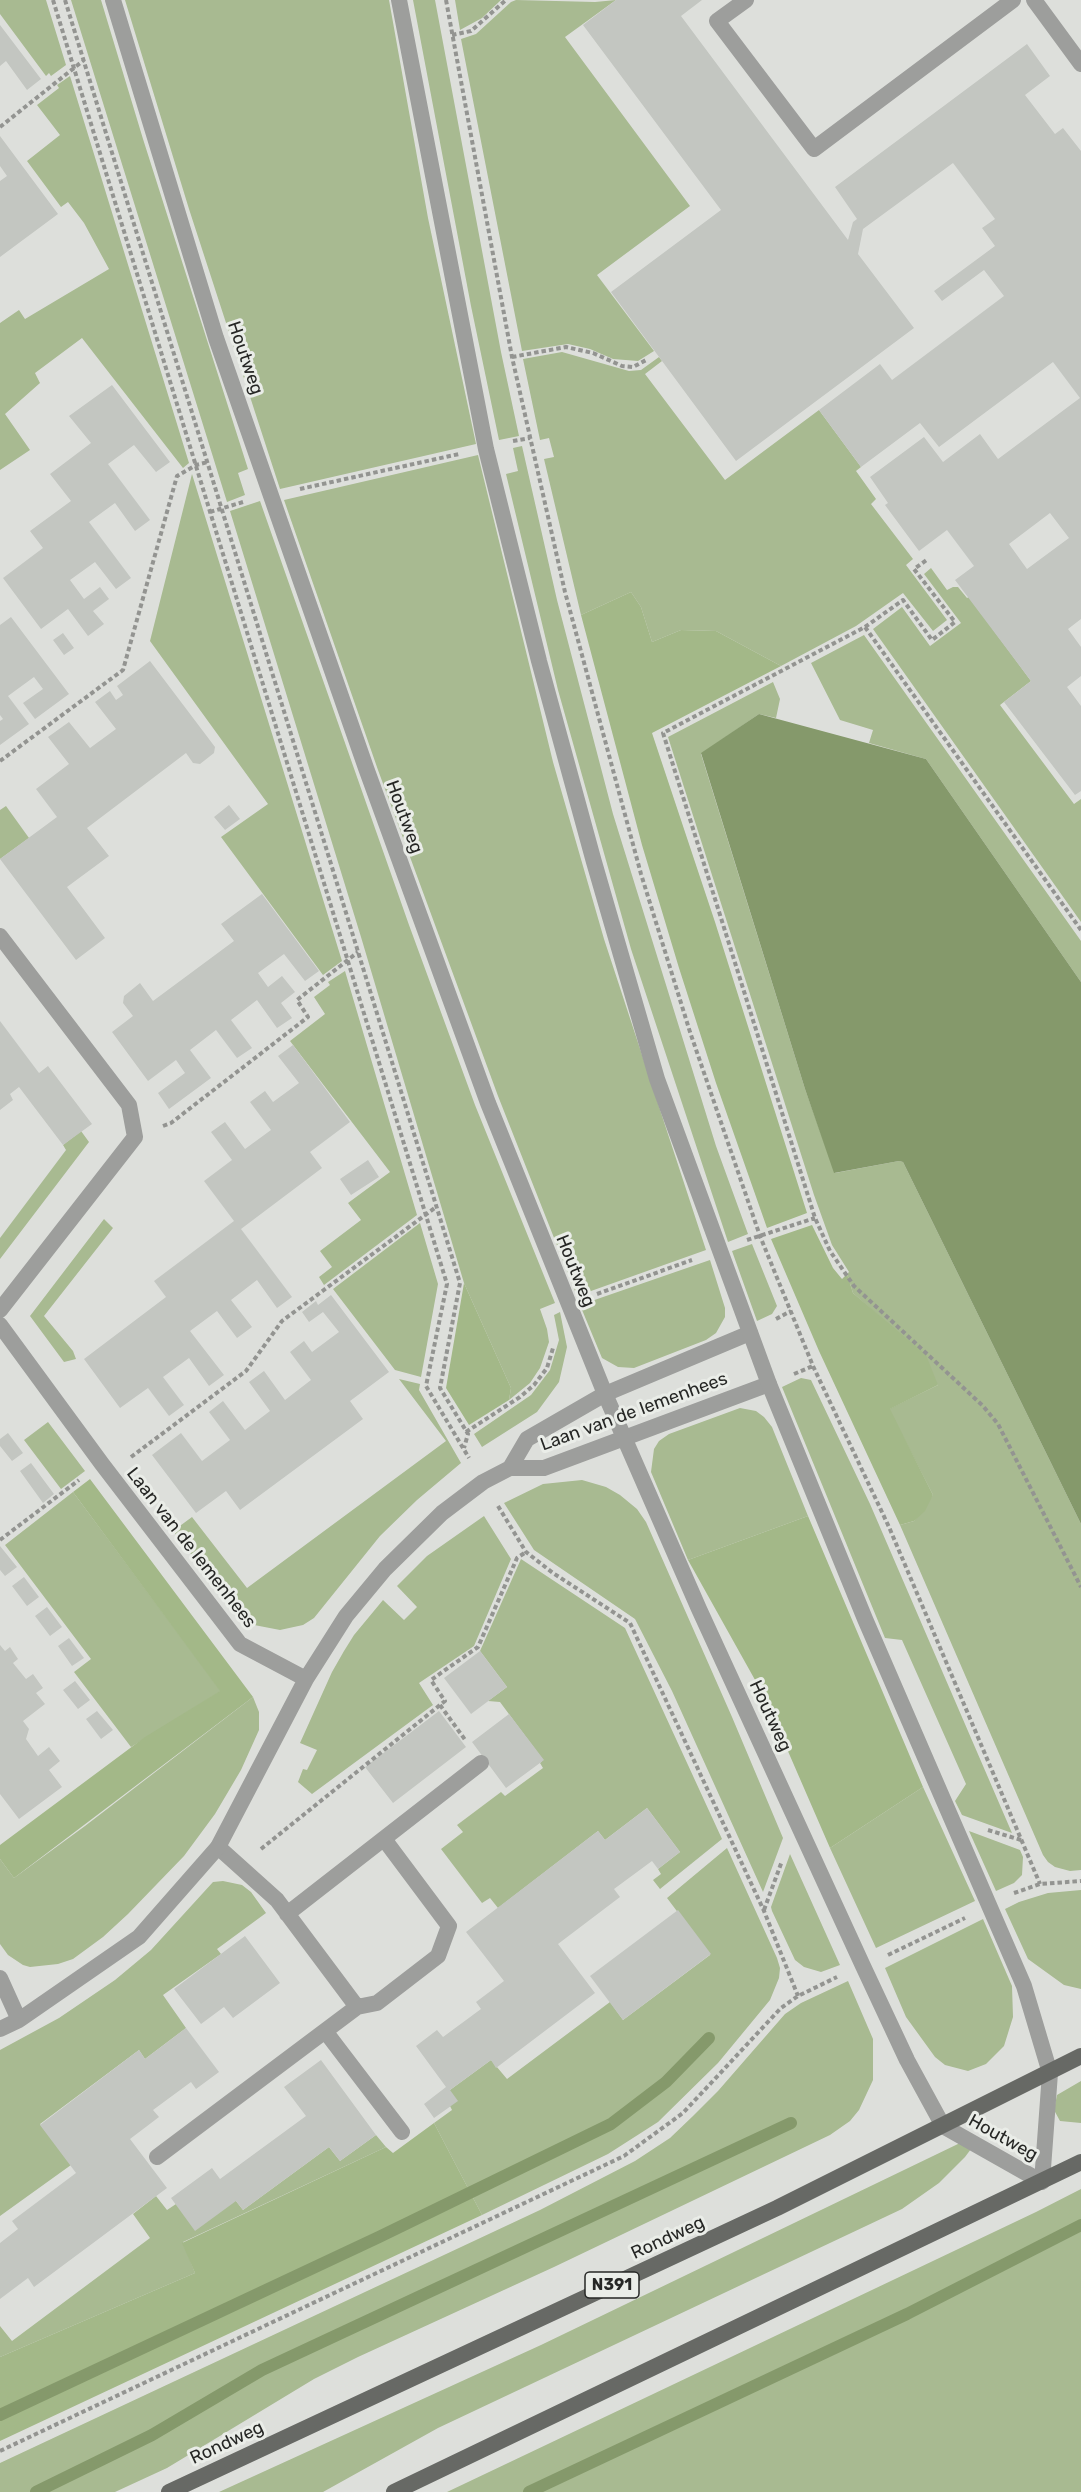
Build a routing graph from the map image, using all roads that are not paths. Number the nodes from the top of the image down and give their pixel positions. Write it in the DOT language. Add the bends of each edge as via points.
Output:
graph roads {
  1 [pos="113,0"];
  2 [pos="399,0"];
  3 [pos="746,0"];
  4 [pos="1013,0"];
  5 [pos="1034,0"];
  6 [pos="1081,64"];
  7 [pos="0,936"];
  8 [pos="0,1310"];
  9 [pos="0,1325"];
  10 [pos="750,1333"];
  11 [pos="769,1384"];
  12 [pos="604,1394"];
  13 [pos="625,1440"];
  14 [pos="510,1468"];
  15 [pos="306,1679"];
  16 [pos="481,1762"];
  17 [pos="384,1839"];
  18 [pos="218,1847"];
  19 [pos="287,1914"];
  20 [pos="0,1978"];
  21 [pos="357,2007"];
  22 [pos="19,2020"];
  23 [pos="0,2029"];
  24 [pos="325,2031"];
  25 [pos="1081,2056"];
  26 [pos="1050,2073"];
  27 [pos="943,2126"];
  28 [pos="402,2132"];
  29 [pos="157,2157"];
  30 [pos="1081,2162"];
  31 [pos="1042,2182"];
  32 [pos="169,2492"];
  33 [pos="394,2492"];
  1 -- 12 [label="street, Houtweg" via="216,338 427,939"];
  2 -- 10 [label="street, Houtweg" via="486,449 542,672 657,1079"];
  3 -- 4 [label="street" via="717,21 814,149"];
  5 -- 6 [label="street"];
  7 -- 8 [label="street" via="129,1105 135,1137"];
  9 -- 15 [label="street, Laan van de Iemenhees" via="240,1644"];
  10 -- 11 [label="street, Houtweg"];
  10 -- 12 [label="street, Laan van de Iemenhees"];
  11 -- 13 [label="street, Laan van de Iemenhees"];
  11 -- 26 [label="street, Houtweg" via="865,1619 1024,1986"];
  12 -- 13 [label="street, Houtweg"];
  12 -- 14 [label="street, Laan van de Iemenhees" via="527,1439"];
  13 -- 14 [label="street, Laan van de Iemenhees" via="544,1468"];
  13 -- 27 [label="street, Houtweg" via="863,1966"];
  14 -- 15 [label="street, Laan van de Iemenhees" via="483,1482 442,1513 385,1569 346,1616"];
  15 -- 18 [label="street, Laan van de Iemenhees"];
  16 -- 17 [label="street"];
  17 -- 19 [label="street"];
  17 -- 21 [label="street" via="449,1926 438,1956 376,2003"];
  18 -- 19 [label="street" via="277,1900"];
  18 -- 22 [label="street, Laan van de Iemenhees" via="139,1937"];
  19 -- 21 [label="street"];
  20 -- 22 [label="street"];
  21 -- 24 [label="street"];
  22 -- 23 [label="street, Laan van de Iemenhees"];
  24 -- 28 [label="street"];
  24 -- 29 [label="street"];
  25 -- 26 [label="main road, Rondweg / N391"];
  26 -- 27 [label="main road, Rondweg / N391"];
  26 -- 31 [label="street, Houtweg"];
  27 -- 31 [label="street, Houtweg"];
  27 -- 32 [label="main road, Rondweg / N391" via="777,2208"];
  30 -- 31 [label="main road"];
  31 -- 33 [label="main road"];
}
